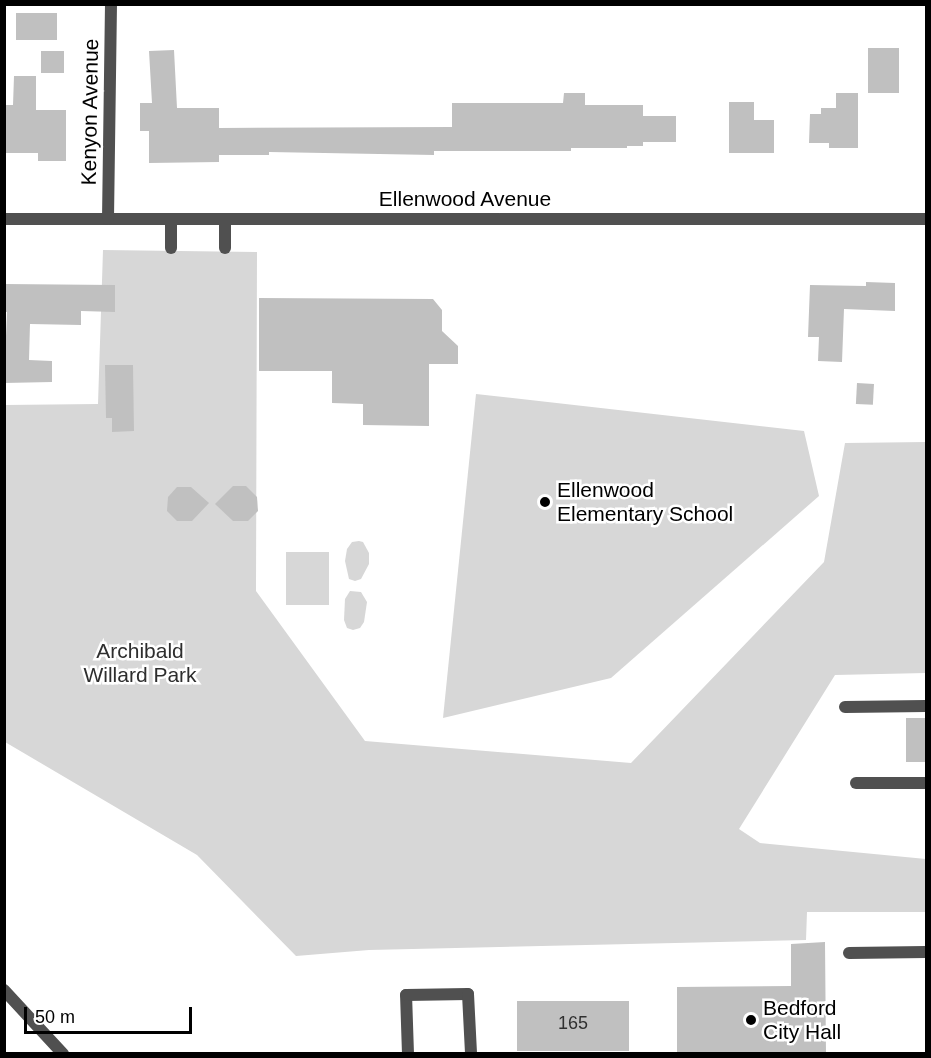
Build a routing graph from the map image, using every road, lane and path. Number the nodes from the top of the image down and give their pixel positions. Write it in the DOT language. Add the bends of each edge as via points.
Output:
graph roads {
  1 [pos="111,4"];
  2 [pos="4,219"];
  3 [pos="108,219"];
  4 [pos="927,219"];
  5 [pos="171,220"];
  6 [pos="225,220"];
  7 [pos="171,248"];
  8 [pos="225,248"];
  9 [pos="927,706"];
  10 [pos="845,707"];
  11 [pos="856,783"];
  12 [pos="927,783"];
  13 [pos="927,952"];
  14 [pos="849,953"];
  15 [pos="4,990"];
  16 [pos="63,1053"];
  17 [pos="408,1053"];
  18 [pos="471,1053"];
  1 -- 3 [label="street, Kenyon Avenue"];
  2 -- 3 [label="street, Ellenwood Avenue"];
  3 -- 5 [label="street, Ellenwood Avenue"];
  4 -- 6 [label="street, Ellenwood Avenue"];
  5 -- 6 [label="street, Ellenwood Avenue"];
  5 -- 7 [label="street"];
  6 -- 8 [label="street"];
  9 -- 10 [label="street"];
  11 -- 12 [label="street"];
  13 -- 14 [label="street"];
  15 -- 16 [label="street"];
  17 -- 18 [label="street" via="406,995 468,994"];
}
